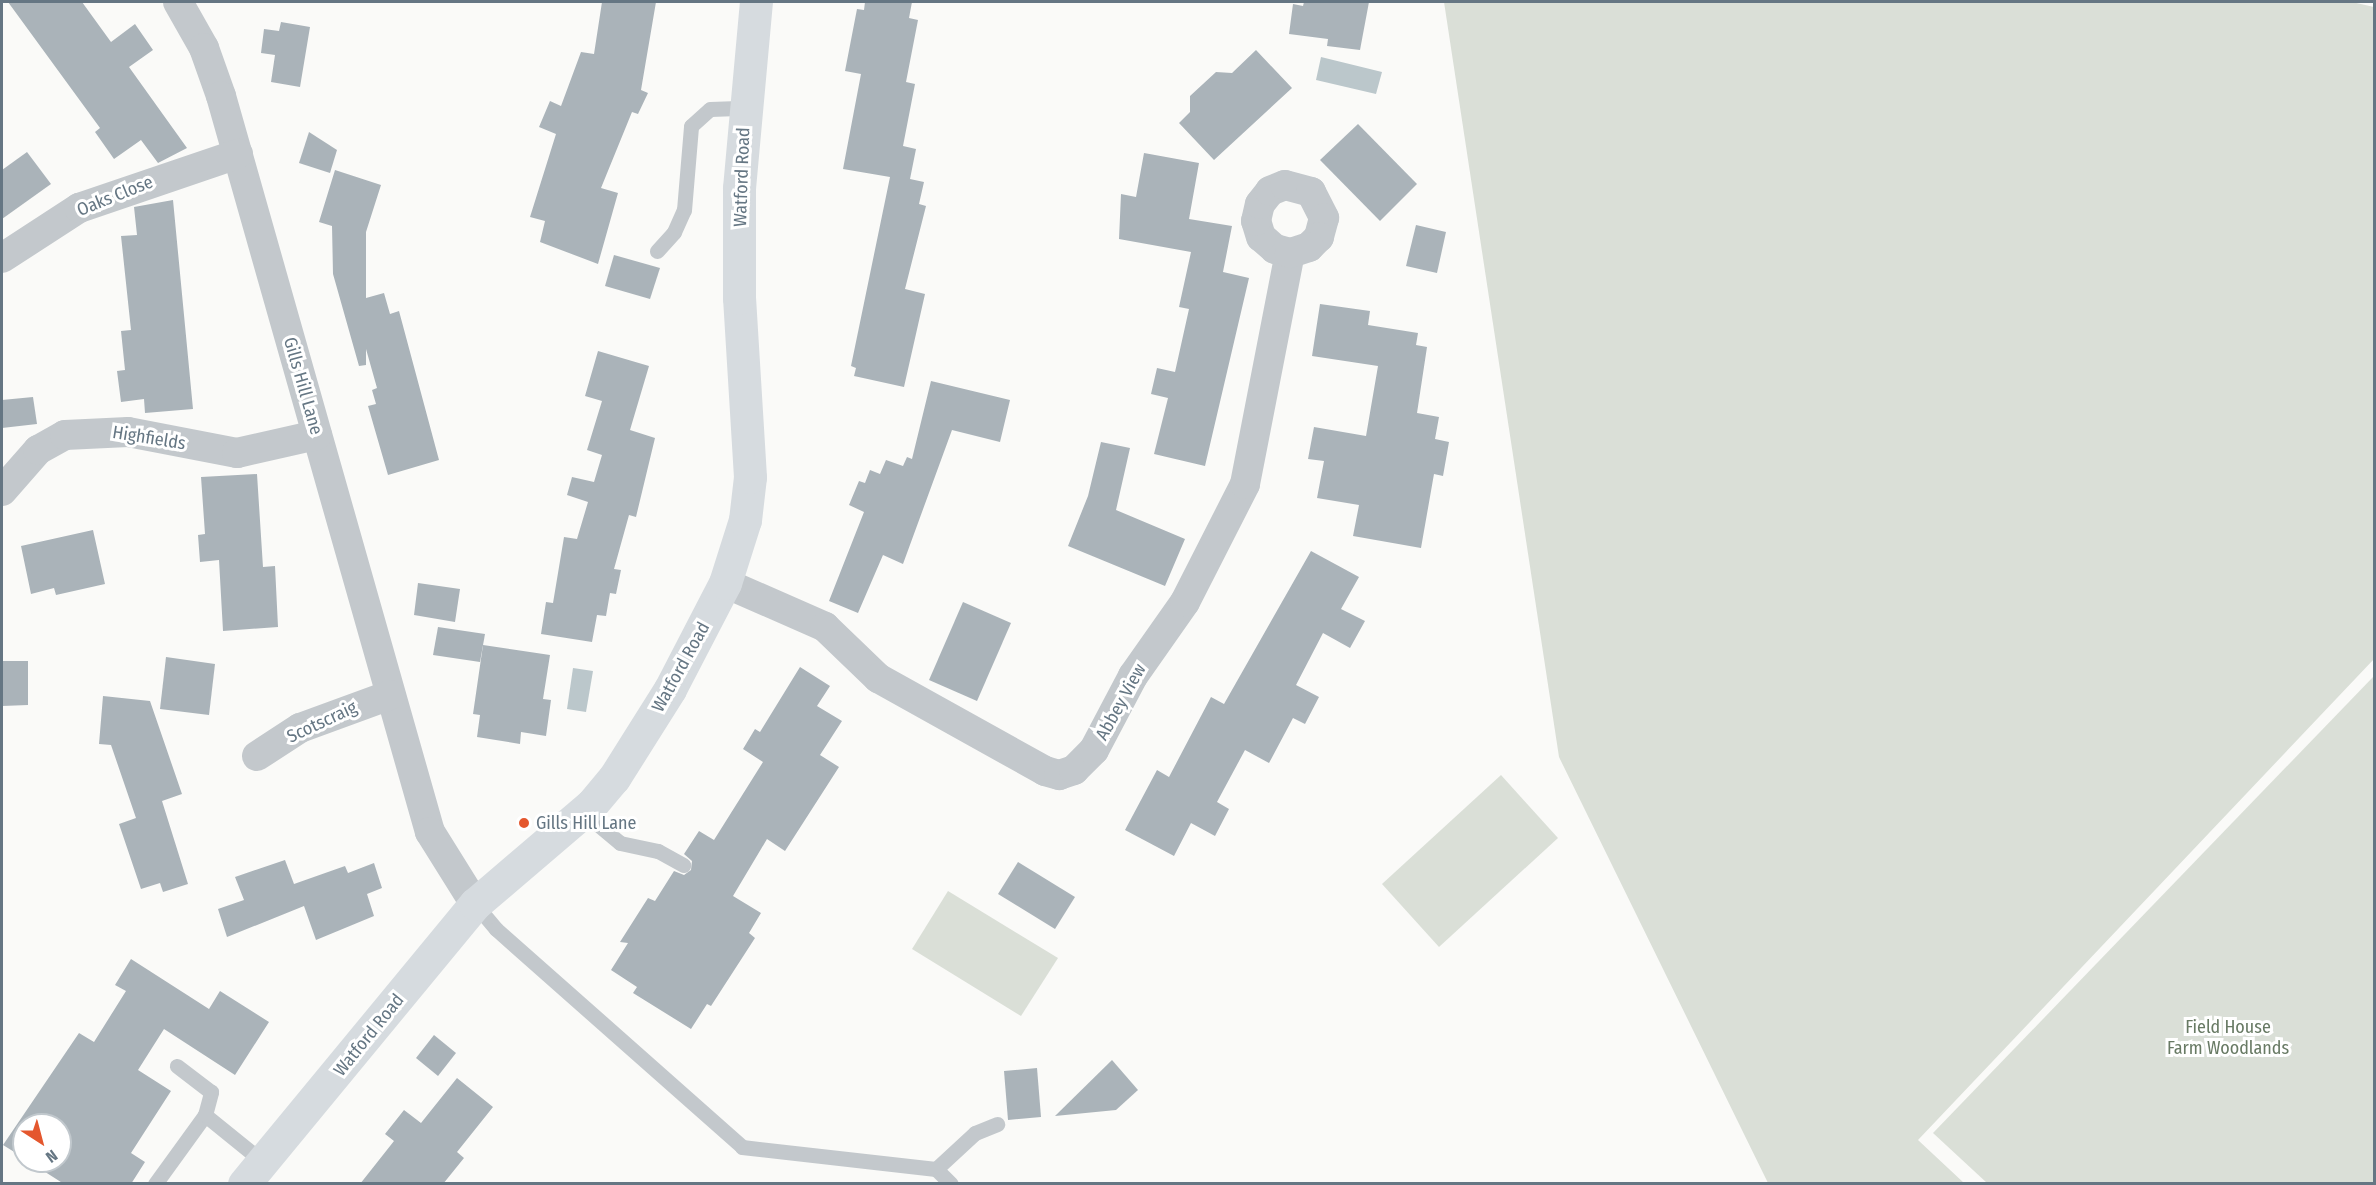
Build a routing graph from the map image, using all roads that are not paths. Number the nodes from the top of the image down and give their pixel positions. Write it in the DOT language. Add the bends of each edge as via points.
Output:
graph roads {
  1 [pos="178,2"];
  2 [pos="756,2"];
  3 [pos="745,108"];
  4 [pos="238,154"];
  5 [pos="657,250"];
  6 [pos="1290,253"];
  7 [pos="2,258"];
  8 [pos="317,435"];
  9 [pos="2,492"];
  10 [pos="725,583"];
  11 [pos="390,695"];
  12 [pos="257,756"];
  13 [pos="583,812"];
  14 [pos="683,865"];
  15 [pos="475,904"];
  16 [pos="177,1066"];
  17 [pos="205,1115"];
  18 [pos="998,1124"];
  19 [pos="936,1170"];
  20 [pos="254,1173"];
  21 [pos="155,1184"];
  22 [pos="951,1184"];
  1 -- 4 [label="street, Gills Hill Lane" via="204,48"];
  2 -- 3 [label="main road, Watford Road"];
  3 -- 5 [label="lane" via="710,109 691,126 684,210 674,232"];
  3 -- 10 [label="main road, Watford Road" via="739,188 739,298 750,477 745,520"];
  4 -- 7 [label="street, Oaks Close" via="79,208"];
  4 -- 8 [label="street, Gills Hill Lane"];
  6 -- 10 [label="street, Abbey View" via="1245,484 1185,602 1133,676 1094,750 1074,770 1059,775 1045,771 878,678 825,627"];
  8 -- 9 [label="street, Highfields" via="237,453 128,432 65,435 38,450"];
  8 -- 11 [label="street, Gills Hill Lane"];
  10 -- 13 [label="main road, Watford Road" via="634,749"];
  11 -- 12 [label="street, Scotscraig" via="300,728"];
  11 -- 15 [label="street, Gills Hill Lane" via="430,832"];
  13 -- 14 [label="lane" via="620,843 658,851"];
  13 -- 15 [label="main road, Watford Road"];
  15 -- 19 [label="lane" via="496,929 742,1147"];
  15 -- 20 [label="main road, Watford Road"];
  16 -- 17 [label="lane" via="211,1092"];
  17 -- 20 [label="lane"];
  17 -- 21 [label="lane"];
  18 -- 19 [label="lane" via="975,1133"];
  19 -- 22 [label="lane"];
}
